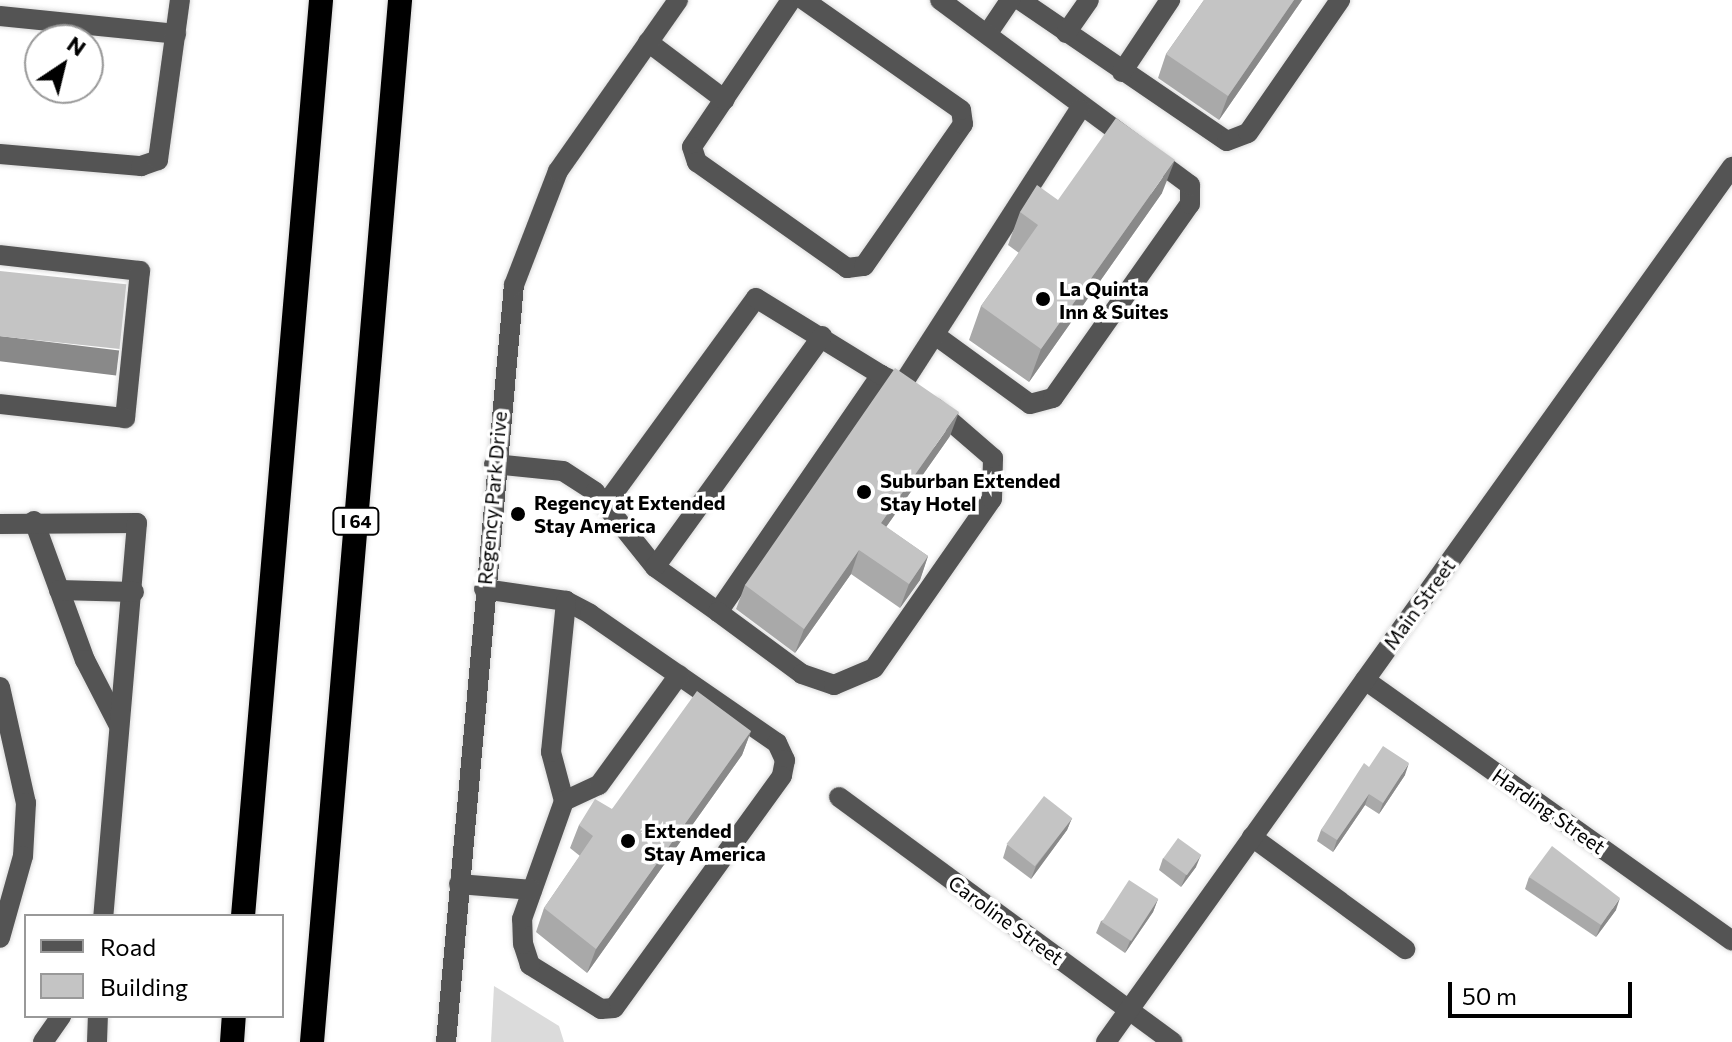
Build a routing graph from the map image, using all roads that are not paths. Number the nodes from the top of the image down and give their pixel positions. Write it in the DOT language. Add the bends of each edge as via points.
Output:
graph roads {
  1 [pos="180,0"];
  2 [pos="321,0"];
  3 [pos="400,0"];
  4 [pos="678,0"];
  5 [pos="791,0"];
  6 [pos="804,0"];
  7 [pos="940,0"];
  8 [pos="1010,0"];
  9 [pos="1020,0"];
  10 [pos="1089,0"];
  11 [pos="1170,0"];
  12 [pos="1340,0"];
  13 [pos="0,16"];
  14 [pos="988,33"];
  15 [pos="1066,33"];
  16 [pos="176,34"];
  17 [pos="648,42"];
  18 [pos="1122,72"];
  19 [pos="725,100"];
  20 [pos="1080,109"];
  21 [pos="0,154"];
  22 [pos="1732,167"];
  23 [pos="0,255"];
  24 [pos="935,335"];
  25 [pos="822,336"];
  26 [pos="881,375"];
  27 [pos="902,385"];
  28 [pos="0,404"];
  29 [pos="494,464"];
  30 [pos="605,505"];
  31 [pos="34,521"];
  32 [pos="0,524"];
  33 [pos="655,567"];
  34 [pos="484,589"];
  35 [pos="59,590"];
  36 [pos="134,592"];
  37 [pos="566,601"];
  38 [pos="718,612"];
  39 [pos="679,675"];
  40 [pos="1365,680"];
  41 [pos="0,687"];
  42 [pos="118,724"];
  43 [pos="839,797"];
  44 [pos="564,801"];
  45 [pos="1252,837"];
  46 [pos="459,884"];
  47 [pos="532,890"];
  48 [pos="103,914"];
  49 [pos="243,914"];
  50 [pos="0,938"];
  51 [pos="1732,941"];
  52 [pos="1405,949"];
  53 [pos="1129,1009"];
  54 [pos="60,1018"];
  55 [pos="98,1018"];
  56 [pos="234,1018"];
  57 [pos="43,1042"];
  58 [pos="97,1042"];
  59 [pos="232,1042"];
  60 [pos="312,1042"];
  61 [pos="446,1042"];
  62 [pos="1106,1042"];
  63 [pos="1173,1042"];
  1 -- 16 [label="street"];
  2 -- 49 [label="highway"];
  3 -- 60 [label="highway, I 64"];
  4 -- 17 [label="street, Regency Park Drive"];
  5 -- 19 [label="street"];
  6 -- 19 [label="street" via="961,110 963,124 864,266 847,268 697,162 692,147"];
  7 -- 14 [label="street"];
  8 -- 14 [label="street"];
  9 -- 15 [label="street"];
  10 -- 15 [label="street"];
  11 -- 18 [label="street"];
  12 -- 18 [label="street" via="1248,133 1227,141"];
  13 -- 16 [label="street"];
  14 -- 20 [label="street" via="1072,94"];
  15 -- 18 [label="street"];
  16 -- 21 [label="street" via="158,160 141,166"];
  17 -- 19 [label="street"];
  17 -- 29 [label="street, Regency Park Drive" via="558,171 524,245 505,336"];
  20 -- 24 [label="street"];
  20 -- 24 [label="street" via="1190,185 1190,204 1053,398 1030,404"];
  22 -- 40 [label="street, Main Street"];
  23 -- 28 [label="street" via="140,271 125,418"];
  24 -- 27 [label="street"];
  25 -- 26 [label="street"];
  25 -- 30 [label="street" via="756,298"];
  25 -- 33 [label="street"];
  26 -- 27 [label="street"];
  26 -- 38 [label="street"];
  27 -- 38 [label="street" via="985,444 995,482 992,499 874,668 834,685 802,674"];
  29 -- 30 [label="street" via="563,471"];
  29 -- 34 [label="street, Regency Park Drive"];
  30 -- 33 [label="street"];
  31 -- 32 [label="street"];
  31 -- 35 [label="street"];
  31 -- 36 [label="street" via="137,523"];
  33 -- 38 [label="street"];
  34 -- 37 [label="street"];
  34 -- 46 [label="street, Regency Park Drive"];
  35 -- 36 [label="street"];
  35 -- 42 [label="street"];
  36 -- 42 [label="street"];
  37 -- 39 [label="street"];
  37 -- 44 [label="street" via="551,752"];
  39 -- 44 [label="street" via="599,785"];
  39 -- 47 [label="street" via="777,743 785,760 782,776 614,1008 601,1009 530,965 522,919"];
  40 -- 45 [label="street, Main Street"];
  40 -- 51 [label="street, Harding Street"];
  41 -- 50 [label="street" via="26,803 23,856"];
  42 -- 48 [label="street"];
  43 -- 53 [label="street, Caroline Street"];
  44 -- 47 [label="street"];
  45 -- 52 [label="street"];
  45 -- 53 [label="street, Main Street"];
  46 -- 47 [label="street"];
  46 -- 61 [label="street, Regency Park Drive"];
  53 -- 62 [label="street, Main Street"];
  53 -- 63 [label="street, Caroline Street"];
  54 -- 57 [label="street"];
  55 -- 58 [label="street"];
  56 -- 59 [label="highway"];
}
